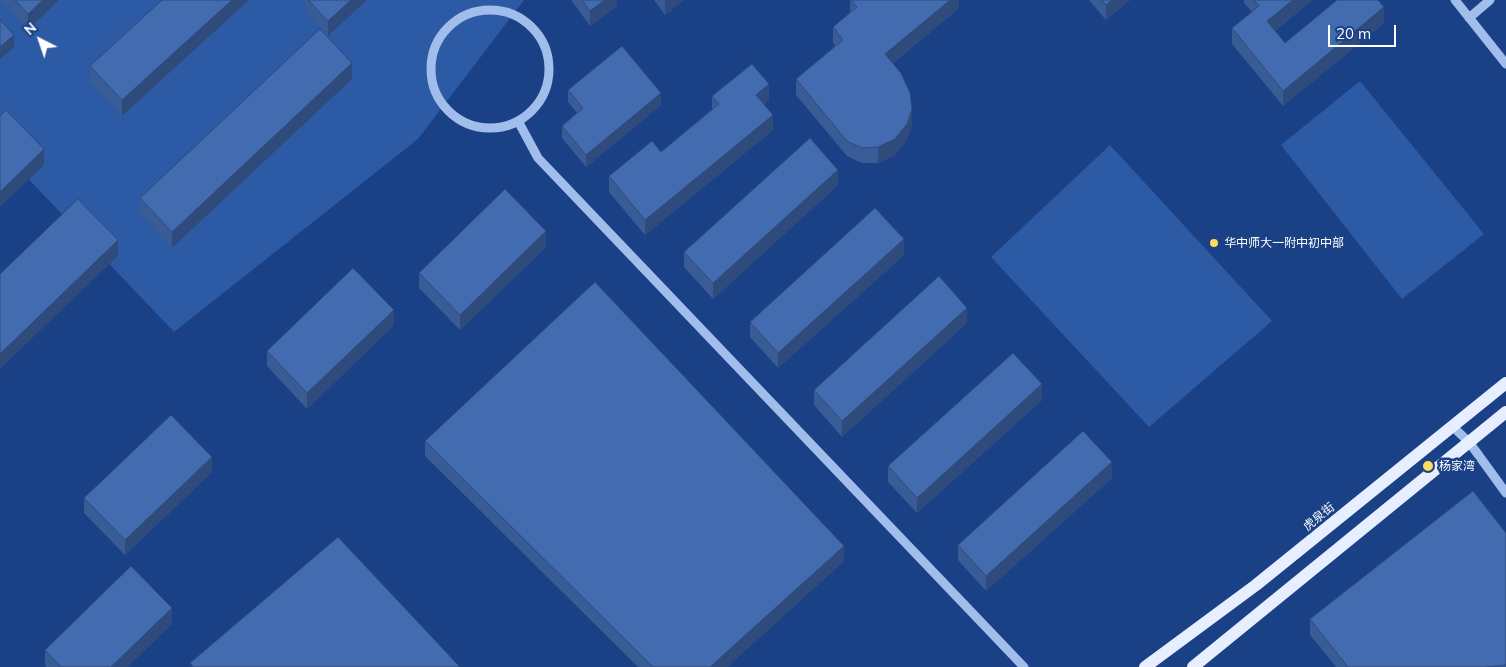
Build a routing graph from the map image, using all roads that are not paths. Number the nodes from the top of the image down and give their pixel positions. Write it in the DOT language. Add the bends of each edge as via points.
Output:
graph roads {
  1 [pos="1455,0"];
  2 [pos="1490,0"];
  3 [pos="1469,18"];
  4 [pos="1506,64"];
  5 [pos="518,122"];
  6 [pos="1506,383"];
  7 [pos="1506,412"];
  8 [pos="1453,427"];
  9 [pos="1469,442"];
  10 [pos="1506,493"];
  11 [pos="1024,667"];
  12 [pos="1144,667"];
  13 [pos="1194,667"];
  1 -- 3 [label="street"];
  2 -- 3 [label="street"];
  3 -- 4 [label="street"];
  5 -- 5 [label="street" via="534,109 544,92 549,72 547,52 538,34 523,20 505,12 485,10 466,15 450,26 438,41 432,59 431,78 437,96 447,111 463,122 481,128 500,128"];
  5 -- 11 [label="street" via="538,158"];
  6 -- 8 [label="main road, 虎泉街"];
  7 -- 9 [label="main road"];
  8 -- 9 [label="street"];
  8 -- 12 [label="main road, 虎泉街" via="1256,585"];
  9 -- 10 [label="street"];
  9 -- 13 [label="main road"];
}
